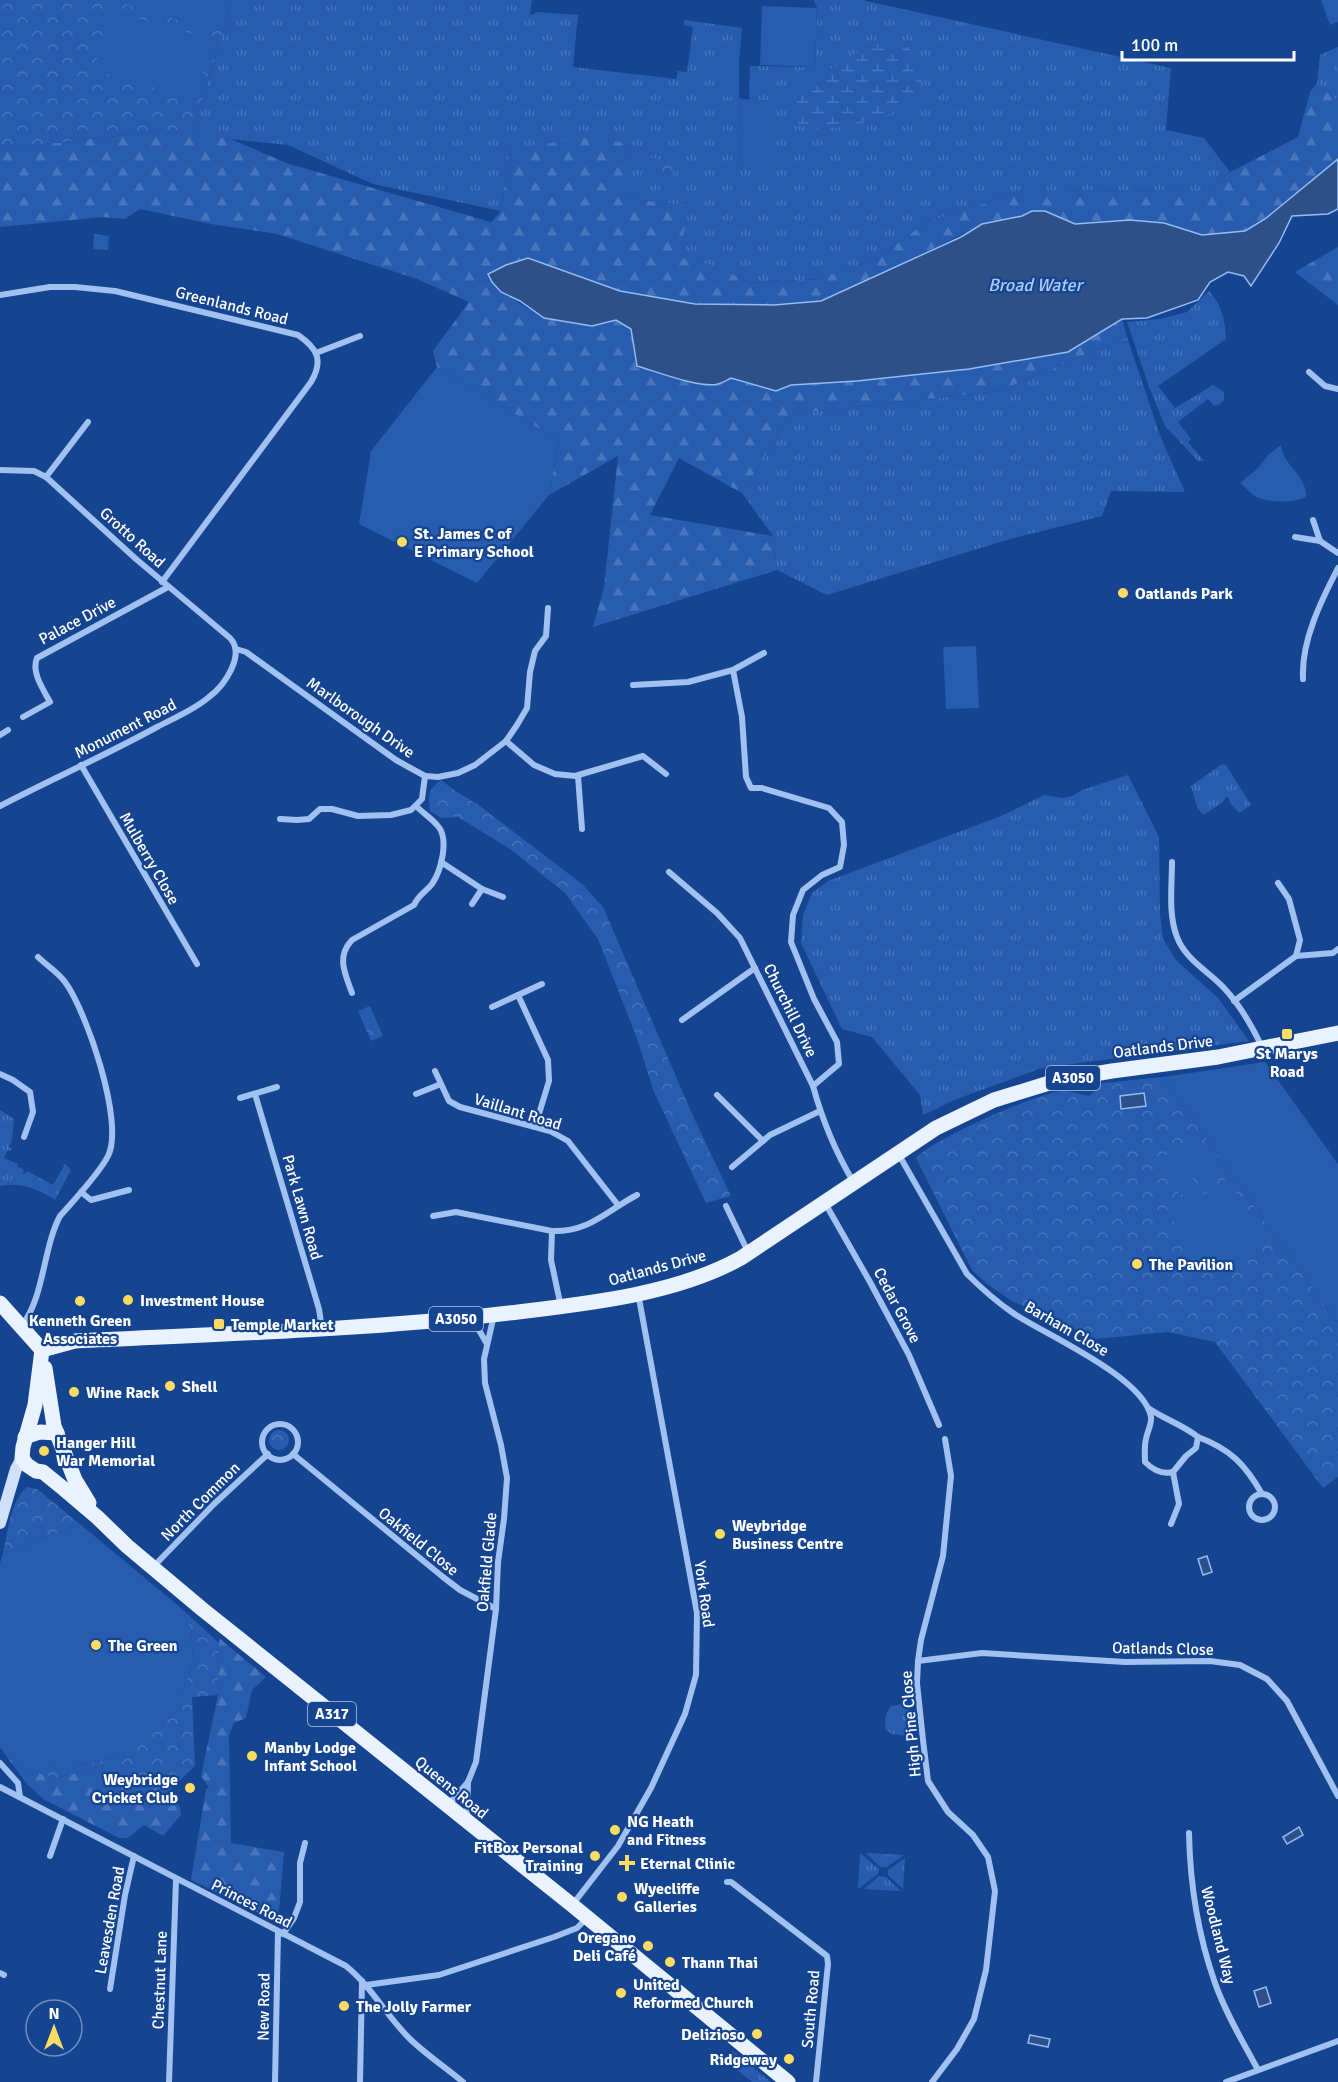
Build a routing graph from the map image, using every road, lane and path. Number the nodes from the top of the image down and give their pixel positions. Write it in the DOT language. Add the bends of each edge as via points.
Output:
graph roads {
  1 [pos="0,295"];
  2 [pos="360,336"];
  3 [pos="316,353"];
  4 [pos="1309,372"];
  5 [pos="1338,389"];
  6 [pos="88,422"];
  7 [pos="0,470"];
  8 [pos="46,477"];
  9 [pos="1313,520"];
  10 [pos="1295,537"];
  11 [pos="1320,542"];
  12 [pos="1338,553"];
  13 [pos="1338,568"];
  14 [pos="162,582"];
  15 [pos="168,587"];
  16 [pos="548,608"];
  17 [pos="236,649"];
  18 [pos="764,653"];
  19 [pos="733,670"];
  20 [pos="1303,679"];
  21 [pos="633,685"];
  22 [pos="23,717"];
  23 [pos="8,730"];
  24 [pos="0,735"];
  25 [pos="506,741"];
  26 [pos="81,765"];
  27 [pos="666,774"];
  28 [pos="425,776"];
  29 [pos="578,776"];
  30 [pos="0,806"];
  31 [pos="416,806"];
  32 [pos="280,819"];
  33 [pos="582,829"];
  34 [pos="441,862"];
  35 [pos="1172,862"];
  36 [pos="669,872"];
  37 [pos="1278,883"];
  38 [pos="482,889"];
  39 [pos="503,897"];
  40 [pos="472,904"];
  41 [pos="1338,950"];
  42 [pos="1296,956"];
  43 [pos="38,957"];
  44 [pos="196,964"];
  45 [pos="755,968"];
  46 [pos="542,984"];
  47 [pos="352,993"];
  48 [pos="518,995"];
  49 [pos="1234,1001"];
  50 [pos="492,1007"];
  51 [pos="682,1020"];
  52 [pos="1338,1033"];
  53 [pos="1263,1050"];
  54 [pos="435,1071"];
  55 [pos="0,1074"];
  56 [pos="441,1084"];
  57 [pos="813,1086"];
  58 [pos="277,1087"];
  59 [pos="255,1094"];
  60 [pos="416,1094"];
  61 [pos="717,1095"];
  62 [pos="240,1098"];
  63 [pos="820,1112"];
  64 [pos="535,1127"];
  65 [pos="24,1137"];
  66 [pos="763,1141"];
  67 [pos="898,1153"];
  68 [pos="732,1167"];
  69 [pos="854,1183"];
  70 [pos="129,1190"];
  71 [pos="81,1192"];
  72 [pos="636,1195"];
  73 [pos="824,1202"];
  74 [pos="618,1204"];
  75 [pos="726,1206"];
  76 [pos="433,1216"];
  77 [pos="552,1231"];
  78 [pos="749,1253"];
  79 [pos="638,1293"];
  80 [pos="0,1304"];
  81 [pos="561,1307"];
  82 [pos="494,1315"];
  83 [pos="472,1317"];
  84 [pos="21,1326"];
  85 [pos="322,1329"];
  86 [pos="487,1344"];
  87 [pos="42,1350"];
  88 [pos="1147,1407"];
  89 [pos="939,1425"];
  90 [pos="57,1433"];
  91 [pos="25,1437"];
  92 [pos="1198,1437"];
  93 [pos="945,1439"];
  94 [pos="268,1454"];
  95 [pos="293,1454"];
  96 [pos="65,1455"];
  97 [pos="32,1466"];
  98 [pos="1173,1472"];
  99 [pos="1262,1494"];
  100 [pos="97,1517"];
  101 [pos="0,1523"];
  102 [pos="1171,1524"];
  103 [pos="153,1567"];
  104 [pos="496,1609"];
  105 [pos="918,1661"];
  106 [pos="0,1763"];
  107 [pos="468,1782"];
  108 [pos="0,1787"];
  109 [pos="1338,1796"];
  110 [pos="20,1797"];
  111 [pos="447,1806"];
  112 [pos="63,1819"];
  113 [pos="467,1822"];
  114 [pos="1189,1833"];
  115 [pos="305,1843"];
  116 [pos="50,1856"];
  117 [pos="134,1856"];
  118 [pos="176,1880"];
  119 [pos="727,1882"];
  120 [pos="572,1905"];
  121 [pos="587,1919"];
  122 [pos="280,1933"];
  123 [pos="364,1983"];
  124 [pos="110,1989"];
  125 [pos="1338,2041"];
  126 [pos="1258,2070"];
  127 [pos="169,2082"];
  128 [pos="275,2082"];
  129 [pos="360,2082"];
  130 [pos="463,2082"];
  131 [pos="788,2082"];
  132 [pos="816,2082"];
  133 [pos="932,2082"];
  134 [pos="1226,2082"];
  1 -- 3 [label="street, Greenlands Road" via="50,287 115,291 298,335"];
  2 -- 3 [label="street"];
  3 -- 14 [label="street" via="318,365 311,381"];
  4 -- 5 [label="street" via="1325,386"];
  6 -- 8 [label="street"];
  7 -- 8 [label="street, Grotto Road" via="34,471"];
  8 -- 14 [label="street, Grotto Road"];
  9 -- 11 [label="street"];
  10 -- 11 [label="street"];
  11 -- 12 [label="street"];
  13 -- 20 [label="street" via="1318,607 1303,661"];
  14 -- 15 [label="street, Grotto Road"];
  15 -- 17 [label="street, Grotto Road" via="230,638"];
  15 -- 22 [label="street, Palace Drive" via="37,658 35,671 50,702"];
  16 -- 25 [label="street, Marlborough Drive" via="546,636 535,651 530,672 527,708"];
  17 -- 26 [label="street, Monument Road" via="228,674 208,699"];
  17 -- 28 [label="street, Marlborough Drive" via="246,652 396,760"];
  18 -- 19 [label="street"];
  19 -- 21 [label="street" via="688,682"];
  19 -- 57 [label="street" via="742,717 746,777 751,788 830,808 842,822 844,845 840,867 803,890 793,915 791,942 837,1042 839,1064"];
  23 -- 24 [label="street"];
  25 -- 28 [label="street, Marlborough Drive" via="458,773"];
  25 -- 29 [label="street" via="534,765 555,774"];
  26 -- 30 [label="street, Monument Road"];
  26 -- 44 [label="street, Mulberry Close"];
  27 -- 29 [label="street" via="643,756"];
  28 -- 31 [label="street" via="422,799"];
  29 -- 33 [label="street"];
  31 -- 32 [label="street" via="391,815 358,816 320,809 309,819"];
  31 -- 34 [label="street" via="440,829 444,847"];
  34 -- 38 [label="street"];
  34 -- 47 [label="street" via="432,884 414,905 347,945 342,965"];
  35 -- 49 [label="street" via="1172,914 1177,937 1187,955"];
  36 -- 45 [label="street, Churchill Drive" via="740,938"];
  37 -- 42 [label="street" via="1289,899 1300,940"];
  38 -- 39 [label="street"];
  38 -- 40 [label="street"];
  41 -- 42 [label="street"];
  42 -- 49 [label="street"];
  43 -- 71 [label="street" via="64,981 73,996 104,1078 112,1119 113,1141 108,1156"];
  45 -- 51 [label="street"];
  45 -- 57 [label="street, Churchill Drive"];
  46 -- 48 [label="street"];
  48 -- 50 [label="street"];
  48 -- 64 [label="street" via="548,1060 549,1081"];
  49 -- 53 [label="street"];
  52 -- 53 [label="main road, Oatlands Drive / A3050"];
  53 -- 67 [label="main road, Oatlands Drive / A3050" via="1112,1071 1035,1087 956,1117"];
  54 -- 56 [label="street, Vaillant Road"];
  55 -- 65 [label="street" via="30,1092 33,1112"];
  56 -- 60 [label="street"];
  56 -- 64 [label="street, Vaillant Road" via="449,1101 460,1107"];
  57 -- 63 [label="street, Churchill Drive"];
  58 -- 59 [label="street"];
  59 -- 62 [label="street"];
  59 -- 85 [label="street, Park Lawn Road"];
  61 -- 66 [label="street"];
  63 -- 66 [label="street"];
  63 -- 69 [label="street, Churchill Drive"];
  64 -- 74 [label="street, Vaillant Road" via="568,1141"];
  66 -- 68 [label="street"];
  67 -- 69 [label="main road, Oatlands Drive / A3050"];
  67 -- 88 [label="street, Barham Close" via="967,1274 1011,1311 1111,1370"];
  69 -- 73 [label="main road, Oatlands Drive / A3050"];
  70 -- 71 [label="street" via="91,1200"];
  71 -- 84 [label="street" via="54,1227 31,1309"];
  72 -- 74 [label="street"];
  73 -- 78 [label="main road, Oatlands Drive / A3050"];
  73 -- 89 [label="street, Cedar Grove" via="909,1355"];
  74 -- 77 [label="street" via="592,1224"];
  75 -- 78 [label="street"];
  76 -- 77 [label="street" via="456,1212"];
  77 -- 81 [label="street" via="551,1260"];
  78 -- 79 [label="main road, Oatlands Drive / A3050" via="691,1280"];
  79 -- 81 [label="main road, Oatlands Drive / A3050"];
  79 -- 120 [label="street, York Road" via="697,1613 696,1675 686,1714 651,1788 618,1846"];
  80 -- 84 [label="main road"];
  81 -- 82 [label="main road, Oatlands Drive / A3050"];
  82 -- 83 [label="main road, Oatlands Drive / A3050"];
  82 -- 86 [label="street, Oakfield Glade"];
  83 -- 85 [label="main road, Oatlands Drive / A3050"];
  83 -- 86 [label="street"];
  84 -- 87 [label="main road"];
  85 -- 87 [label="main road, Oatlands Drive / A3050" via="75,1341"];
  86 -- 104 [label="street, Oakfield Glade" via="485,1383 507,1478"];
  87 -- 90 [label="main road, Queens Road / A317"];
  87 -- 91 [label="main road" via="35,1405"];
  88 -- 92 [label="street, Barham Close"];
  88 -- 98 [label="street" via="1151,1420 1145,1462 1153,1470"];
  90 -- 91 [label="main road" via="40,1432"];
  90 -- 96 [label="main road, Queens Road / A317"];
  91 -- 97 [label="main road"];
  92 -- 98 [label="street" via="1196,1448"];
  92 -- 99 [label="street, Barham Close" via="1219,1444 1234,1456"];
  93 -- 105 [label="street, High Pine Close" via="951,1476 944,1546"];
  94 -- 95 [label="street" via="283,1459"];
  94 -- 95 [label="street" via="262,1444 265,1433 279,1424 290,1428 297,1437"];
  94 -- 103 [label="street, North Common"];
  95 -- 104 [label="street, Oakfield Close" via="460,1590"];
  96 -- 97 [label="main road" via="54,1468"];
  96 -- 100 [label="main road, Queens Road / A317" via="79,1489"];
  97 -- 100 [label="main road, Queens Road / A317"];
  97 -- 101 [label="main road" via="14,1478"];
  98 -- 102 [label="street" via="1179,1504"];
  99 -- 99 [label="street" via="1273,1499 1276,1508 1273,1516 1261,1520 1249,1509 1251,1500"];
  100 -- 103 [label="main road, Queens Road / A317"];
  103 -- 111 [label="main road, Queens Road / A317"];
  104 -- 107 [label="street, Oakfield Glade" via="476,1762"];
  105 -- 109 [label="street, Oatlands Close" via="982,1653 1240,1665 1267,1679 1287,1701"];
  105 -- 133 [label="street, High Pine Close" via="928,1781 948,1812 973,1835 988,1857 995,1891 986,1970 974,2019"];
  106 -- 110 [label="street" via="18,1783"];
  107 -- 111 [label="street, Oakfield Glade"];
  107 -- 113 [label="street, Oakfield Glade"];
  108 -- 110 [label="street, Princes Road"];
  110 -- 112 [label="street, Princes Road"];
  111 -- 113 [label="main road, Queens Road / A317"];
  112 -- 116 [label="street"];
  112 -- 117 [label="street, Princes Road"];
  113 -- 120 [label="main road, Queens Road / A317"];
  114 -- 126 [label="street, Woodland Way" via="1190,1876 1215,1982"];
  115 -- 122 [label="street" via="300,1863 300,1902 294,1918"];
  117 -- 118 [label="street, Princes Road"];
  117 -- 124 [label="street, Leavesden Road"];
  118 -- 122 [label="street, Princes Road"];
  118 -- 127 [label="street, Chestnut Lane"];
  119 -- 132 [label="street, South Road" via="827,1956"];
  120 -- 121 [label="main road, Queens Road / A317"];
  121 -- 123 [label="street" via="577,1928 554,1937 447,1973"];
  121 -- 131 [label="main road, Queens Road / A317"];
  122 -- 123 [label="street, Princes Road" via="328,1955"];
  122 -- 128 [label="street, New Road"];
  123 -- 129 [label="street"];
  123 -- 130 [label="street, Princes Road" via="411,2040"];
  125 -- 126 [label="street"];
  126 -- 134 [label="street"];
}
